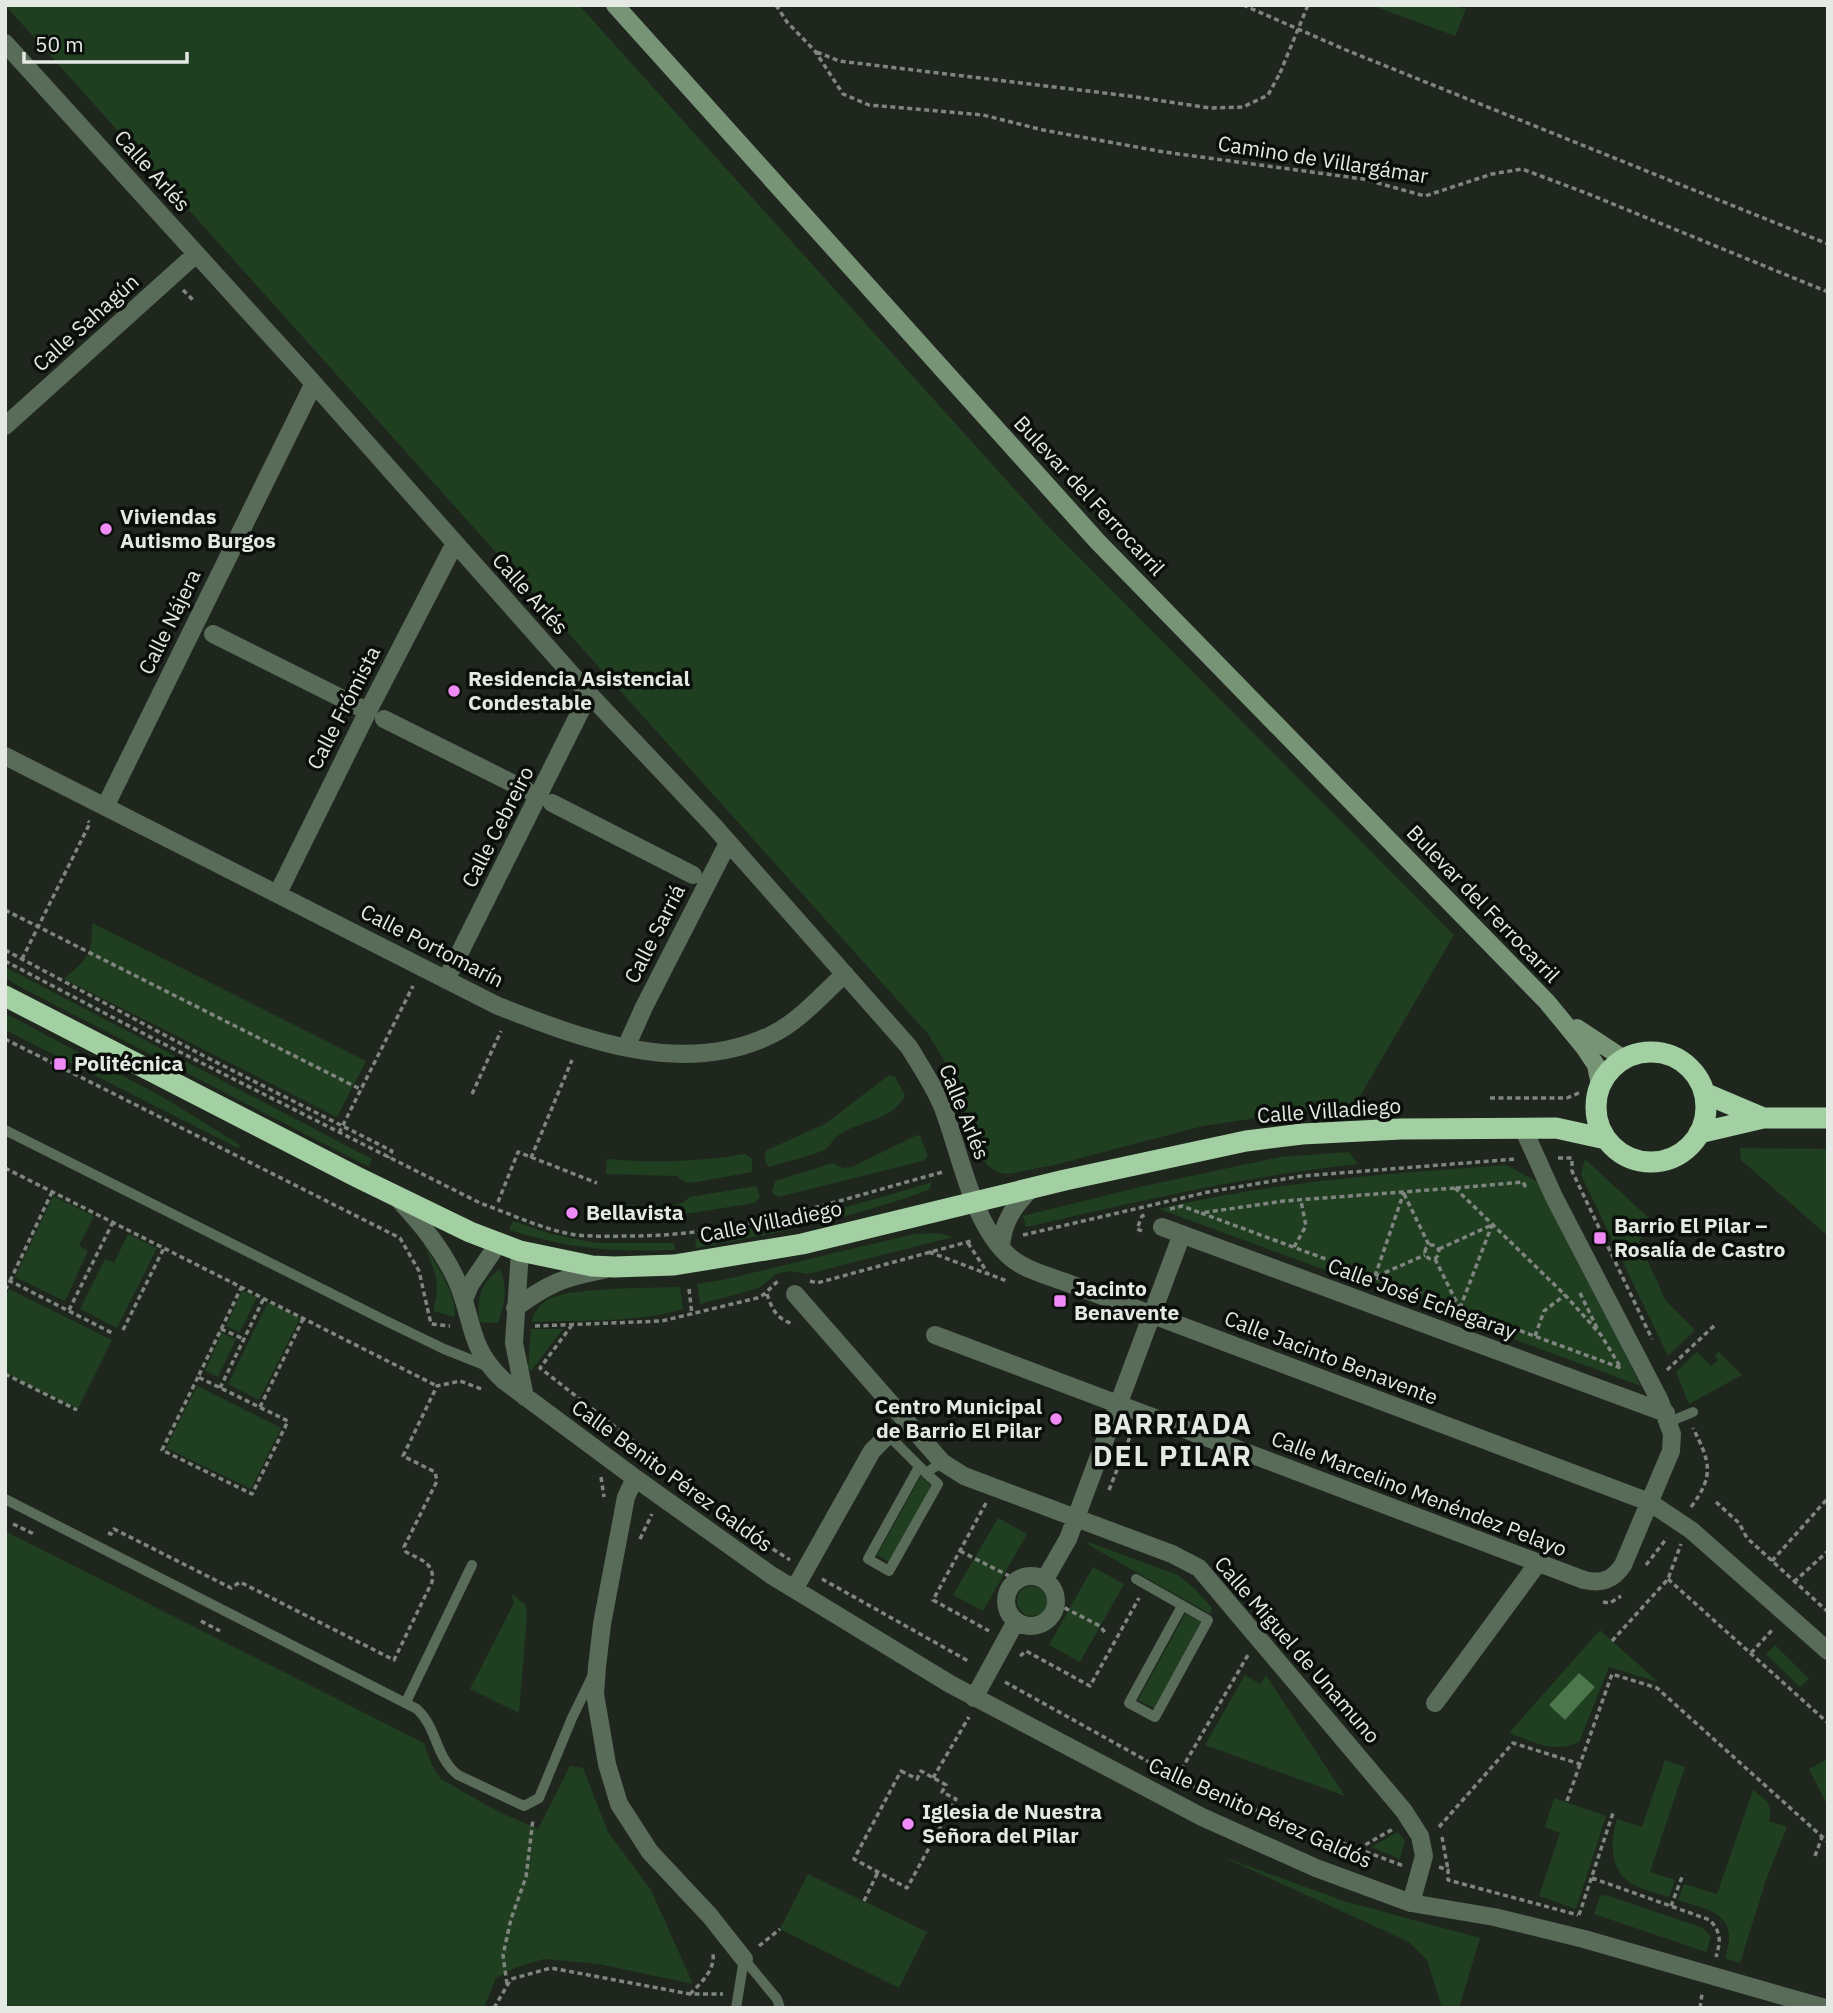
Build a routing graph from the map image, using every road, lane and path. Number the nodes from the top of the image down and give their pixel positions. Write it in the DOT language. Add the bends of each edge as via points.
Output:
graph roads {
  1 [pos="615,5"];
  2 [pos="776,5"];
  3 [pos="1242,5"];
  4 [pos="1308,5"];
  5 [pos="5,43"];
  6 [pos="815,51"];
  7 [pos="1828,244"];
  8 [pos="196,254"];
  9 [pos="1828,292"];
  10 [pos="313,385"];
  11 [pos="5,426"];
  12 [pos="454,545"];
  13 [pos="213,634"];
  14 [pos="589,694"];
  15 [pos="359,707"];
  16 [pos="384,719"];
  17 [pos="5,756"];
  18 [pos="526,790"];
  19 [pos="552,803"];
  20 [pos="106,805"];
  21 [pos="80,816"];
  22 [pos="728,843"];
  23 [pos="694,875"];
  24 [pos="278,893"];
  25 [pos="5,910"];
  26 [pos="38,927"];
  27 [pos="5,950"];
  28 [pos="22,959"];
  29 [pos="5,961"];
  30 [pos="845,974"];
  31 [pos="446,980"];
  32 [pos="413,986"];
  33 [pos="5,996"];
  34 [pos="1547,1002"];
  35 [pos="501,1031"];
  36 [pos="5,1039"];
  37 [pos="626,1047"];
  38 [pos="1623,1059"];
  39 [pos="572,1060"];
  40 [pos="362,1090"];
  41 [pos="1703,1093"];
  42 [pos="472,1094"];
  43 [pos="1598,1094"];
  44 [pos="1763,1118"];
  45 [pos="1828,1118"];
  46 [pos="343,1127"];
  47 [pos="1523,1128"];
  48 [pos="1556,1128"];
  49 [pos="5,1130"];
  50 [pos="340,1133"];
  51 [pos="1699,1133"];
  52 [pos="1606,1139"];
  53 [pos="531,1157"];
  54 [pos="388,1158"];
  55 [pos="1512,1159"];
  56 [pos="962,1167"];
  57 [pos="5,1168"];
  58 [pos="597,1184"];
  59 [pos="1455,1188"];
  60 [pos="1031,1189"];
  61 [pos="52,1192"];
  62 [pos="1404,1192"];
  63 [pos="1529,1194"];
  64 [pos="395,1195"];
  65 [pos="1301,1200"];
  66 [pos="498,1202"];
  67 [pos="976,1203"];
  68 [pos="113,1222"];
  69 [pos="1492,1225"];
  70 [pos="1162,1227"];
  71 [pos="1182,1234"];
  72 [pos="681,1235"];
  73 [pos="998,1239"];
  74 [pos="968,1242"];
  75 [pos="682,1243"];
  76 [pos="498,1244"];
  77 [pos="1429,1245"];
  78 [pos="1294,1247"];
  79 [pos="164,1248"];
  80 [pos="1439,1249"];
  81 [pos="520,1251"];
  82 [pos="1425,1255"];
  83 [pos="1435,1259"];
  84 [pos="614,1267"];
  85 [pos="988,1273"];
  86 [pos="787,1276"];
  87 [pos="1375,1277"];
  88 [pos="10,1281"];
  89 [pos="242,1286"];
  90 [pos="798,1286"];
  91 [pos="1577,1288"];
  92 [pos="689,1289"];
  93 [pos="5,1290"];
  94 [pos="1565,1296"];
  95 [pos="264,1298"];
  96 [pos="464,1300"];
  97 [pos="515,1308"];
  98 [pos="1460,1308"];
  99 [pos="69,1311"];
  100 [pos="692,1315"];
  101 [pos="1152,1315"];
  102 [pos="304,1317"];
  103 [pos="1716,1324"];
  104 [pos="572,1325"];
  105 [pos="449,1326"];
  106 [pos="527,1326"];
  107 [pos="221,1329"];
  108 [pos="123,1331"];
  109 [pos="114,1334"];
  110 [pos="935,1335"];
  111 [pos="1601,1335"];
  112 [pos="1535,1336"];
  113 [pos="244,1339"];
  114 [pos="515,1357"];
  115 [pos="488,1366"];
  116 [pos="1667,1370"];
  117 [pos="5,1374"];
  118 [pos="198,1377"];
  119 [pos="437,1386"];
  120 [pos="220,1388"];
  121 [pos="488,1392"];
  122 [pos="525,1396"];
  123 [pos="1118,1405"];
  124 [pos="260,1407"];
  125 [pos="77,1410"];
  126 [pos="1693,1412"];
  127 [pos="1668,1418"];
  128 [pos="888,1435"];
  129 [pos="942,1462"];
  130 [pos="598,1469"];
  131 [pos="923,1470"];
  132 [pos="635,1478"];
  133 [pos="988,1498"];
  134 [pos="1828,1498"];
  135 [pos="5,1499"];
  136 [pos="1649,1502"];
  137 [pos="1716,1502"];
  138 [pos="605,1507"];
  139 [pos="652,1513"];
  140 [pos="1075,1519"];
  141 [pos="13,1524"];
  142 [pos="99,1528"];
  143 [pos="1692,1531"];
  144 [pos="36,1535"];
  145 [pos="638,1542"];
  146 [pos="960,1550"];
  147 [pos="1828,1551"];
  148 [pos="792,1561"];
  149 [pos="1772,1562"];
  150 [pos="1538,1563"];
  151 [pos="472,1566"];
  152 [pos="811,1573"];
  153 [pos="1045,1579"];
  154 [pos="1136,1579"];
  155 [pos="1668,1579"];
  156 [pos="1017,1580"];
  157 [pos="1794,1582"];
  158 [pos="795,1588"];
  159 [pos="1144,1589"];
  160 [pos="1057,1604"];
  161 [pos="1182,1606"];
  162 [pos="1828,1612"];
  163 [pos="201,1621"];
  164 [pos="1016,1621"];
  165 [pos="219,1631"];
  166 [pos="994,1634"];
  167 [pos="1106,1634"];
  168 [pos="1612,1641"];
  169 [pos="1252,1648"];
  170 [pos="1828,1651"];
  171 [pos="1017,1658"];
  172 [pos="976,1666"];
  173 [pos="597,1667"];
  174 [pos="998,1678"];
  175 [pos="974,1698"];
  176 [pos="406,1702"];
  177 [pos="1435,1703"];
  178 [pos="969,1717"];
  179 [pos="1828,1723"];
  180 [pos="1580,1764"];
  181 [pos="1177,1777"];
  182 [pos="933,1778"];
  183 [pos="1567,1801"];
  184 [pos="534,1802"];
  185 [pos="1613,1813"];
  186 [pos="1401,1824"];
  187 [pos="1439,1827"];
  188 [pos="1822,1837"];
  189 [pos="1828,1842"];
  190 [pos="1359,1849"];
  191 [pos="1815,1856"];
  192 [pos="1411,1859"];
  193 [pos="878,1872"];
  194 [pos="1682,1877"];
  195 [pos="1592,1878"];
  196 [pos="864,1901"];
  197 [pos="1411,1903"];
  198 [pos="1671,1906"];
  199 [pos="1579,1915"];
  200 [pos="780,1929"];
  201 [pos="744,1959"];
  202 [pos="1715,1960"];
  203 [pos="507,1984"];
  204 [pos="739,1993"];
  205 [pos="494,2008"];
  206 [pos="736,2008"];
  207 [pos="780,2008"];
  208 [pos="1825,2008"];
  1 -- 34 [label="main road, Bulevar del Ferrocarril" via="1098,542"];
  2 -- 6 [label="path, Camino de Villargámar"];
  3 -- 7 [label="path"];
  4 -- 6 [label="path, Camino de Villargámar, bridge" via="1268,95 1243,107 1210,108 839,61"];
  5 -- 8 [label="street, Calle Arlés"];
  6 -- 9 [label="path, Camino de Villargámar" via="843,94 869,105 983,115 1164,152 1363,179 1425,196 1522,169"];
  8 -- 10 [label="street, Calle Arlés"];
  8 -- 11 [label="street, Calle Sahagún"];
  10 -- 12 [label="street, Calle Arlés"];
  10 -- 20 [label="street, Calle Nájera"];
  12 -- 14 [label="street, Calle Arlés"];
  12 -- 24 [label="street, Calle Frómista"];
  13 -- 15 [label="street"];
  14 -- 22 [label="street, Calle Arlés"];
  14 -- 31 [label="street, Calle Cebreiro"];
  16 -- 18 [label="street"];
  17 -- 20 [label="street, Calle Portomarín"];
  19 -- 23 [label="street"];
  20 -- 24 [label="street, Calle Portomarín"];
  21 -- 26 [label="path" via="90,823"];
  22 -- 30 [label="street, Calle Arlés"];
  22 -- 37 [label="street, Calle Sarriá"];
  24 -- 31 [label="street, Calle Portomarín"];
  25 -- 26 [label="path"];
  26 -- 28 [label="path"];
  26 -- 40 [label="path"];
  27 -- 28 [label="path"];
  28 -- 46 [label="path"];
  29 -- 50 [label="path"];
  30 -- 37 [label="street, Calle Portomarín" via="790,1024 751,1043 698,1055"];
  30 -- 56 [label="street, Calle Arlés" via="909,1047 943,1108"];
  31 -- 37 [label="street, Calle Portomarín" via="556,1029"];
  32 -- 40 [label="path"];
  33 -- 64 [label="highway, Calle Villadiego"];
  34 -- 38 [label="main road, Bulevar del Ferrocarril" via="1586,1036"];
  34 -- 43 [label="main road, Bulevar del Ferrocarril" via="1596,1065"];
  35 -- 42 [label="path"];
  36 -- 105 [label="path" via="400,1238 419,1271 431,1324"];
  38 -- 41 [label="highway" via="1658,1052 1675,1058 1689,1068"];
  38 -- 43 [label="highway" via="1610,1070"];
  39 -- 53 [label="path"];
  40 -- 46 [label="path"];
  41 -- 44 [label="highway"];
  41 -- 51 [label="highway" via="1705,1116"];
  43 -- 48 [label="highway"];
  43 -- 52 [label="highway" via="1598,1122"];
  44 -- 45 [label="highway"];
  44 -- 51 [label="highway"];
  46 -- 50 [label="path"];
  46 -- 54 [label="path" via="391,1151"];
  47 -- 48 [label="highway, Calle Villadiego"];
  47 -- 60 [label="highway, Calle Villadiego" via="1302,1134 1246,1141"];
  47 -- 127 [label="street"];
  48 -- 52 [label="highway, Calle Villadiego"];
  49 -- 115 [label="lane" via="382,1319"];
  50 -- 54 [label="path"];
  51 -- 52 [label="highway" via="1688,1147 1654,1162 1619,1152"];
  53 -- 58 [label="path"];
  53 -- 66 [label="path" via="518,1153"];
  54 -- 72 [label="path" via="480,1203 559,1231 590,1236"];
  55 -- 73 [label="path" via="1302,1176 1208,1192 1017,1236 1014,1229"];
  56 -- 67 [label="street, Calle Arlés"];
  56 -- 72 [label="path" via="823,1207"];
  57 -- 61 [label="path"];
  59 -- 62 [label="path"];
  59 -- 63 [label="path" via="1523,1182"];
  59 -- 69 [label="path"];
  60 -- 67 [label="highway, Calle Villadiego"];
  60 -- 73 [label="street" via="1012,1211"];
  61 -- 68 [label="path"];
  61 -- 88 [label="path"];
  62 -- 65 [label="path"];
  62 -- 77 [label="path"];
  62 -- 87 [label="path"];
  64 -- 76 [label="highway, Calle Villadiego"];
  64 -- 96 [label="street, Calle Benito Pérez Galdós" via="428,1232"];
  65 -- 78 [label="path" via="1306,1226"];
  65 -- 78 [label="path" via="1201,1213"];
  67 -- 73 [label="street"];
  67 -- 84 [label="highway, Calle Villadiego" via="802,1244 674,1265"];
  68 -- 79 [label="path"];
  68 -- 99 [label="path"];
  69 -- 80 [label="path"];
  69 -- 94 [label="path"];
  69 -- 98 [label="path"];
  70 -- 71 [label="street, Calle José Echegaray"];
  71 -- 101 [label="street"];
  71 -- 127 [label="street, Calle José Echegaray"];
  72 -- 75 [label="path"];
  73 -- 74 [label="path"];
  73 -- 101 [label="street, Calle Jacinto Benavente" via="1014,1260 1034,1270"];
  74 -- 85 [label="path"];
  74 -- 90 [label="path"];
  76 -- 81 [label="highway, Calle Villadiego"];
  76 -- 96 [label="street"];
  77 -- 80 [label="path"];
  77 -- 82 [label="path"];
  78 -- 87 [label="path"];
  79 -- 89 [label="path"];
  79 -- 108 [label="path"];
  80 -- 83 [label="path"];
  81 -- 84 [label="highway, Calle Villadiego"];
  81 -- 97 [label="street"];
  82 -- 83 [label="path"];
  82 -- 87 [label="path"];
  83 -- 98 [label="path"];
  84 -- 97 [label="street" via="564,1278"];
  86 -- 100 [label="path" via="767,1294"];
  87 -- 98 [label="path"];
  88 -- 93 [label="path"];
  88 -- 99 [label="path"];
  89 -- 95 [label="path"];
  89 -- 107 [label="path"];
  90 -- 129 [label="street, Calle Miguel de Unamuno"];
  91 -- 111 [label="path"];
  92 -- 100 [label="path"];
  94 -- 111 [label="path"];
  94 -- 112 [label="path" via="1544,1311"];
  95 -- 102 [label="path"];
  95 -- 113 [label="path"];
  96 -- 115 [label="street, Calle Benito Pérez Galdós" via="474,1341"];
  97 -- 114 [label="street"];
  98 -- 112 [label="path"];
  99 -- 109 [label="path"];
  100 -- 104 [label="path"];
  101 -- 123 [label="street"];
  101 -- 136 [label="street, Calle Jacinto Benavente"];
  102 -- 119 [label="path"];
  102 -- 124 [label="path"];
  103 -- 116 [label="path"];
  104 -- 106 [label="path"];
  104 -- 148 [label="path" via="540,1368"];
  107 -- 113 [label="path"];
  107 -- 118 [label="path"];
  110 -- 123 [label="street, Calle Marcelino Menéndez Pelayo"];
  111 -- 112 [label="path" via="1621,1368"];
  113 -- 120 [label="path"];
  114 -- 115 [label="street" via="503,1366"];
  114 -- 122 [label="street"];
  115 -- 122 [label="street, Calle Benito Pérez Galdós"];
  117 -- 125 [label="path"];
  118 -- 120 [label="path"];
  118 -- 124 [label="path" via="162,1450 252,1494 288,1421"];
  119 -- 121 [label="path" via="460,1381"];
  119 -- 142 [label="path" via="403,1455 435,1472 437,1481 404,1547 434,1572 394,1660 240,1582 230,1588 114,1529 111,1534"];
  120 -- 124 [label="path"];
  122 -- 132 [label="street, Calle Benito Pérez Galdós"];
  123 -- 140 [label="street"];
  123 -- 150 [label="street, Calle Marcelino Menéndez Pelayo"];
  126 -- 127 [label="lane"];
  127 -- 136 [label="street" via="1673,1443"];
  128 -- 131 [label="lane"];
  128 -- 158 [label="street" via="872,1451"];
  129 -- 131 [label="lane"];
  129 -- 140 [label="street, Calle Miguel de Unamuno" via="964,1476"];
  130 -- 138 [label="path"];
  131 -- 131 [label="lane" via="868,1559 889,1571 939,1484"];
  132 -- 158 [label="street, Calle Benito Pérez Galdós"];
  132 -- 173 [label="street" via="626,1497"];
  133 -- 146 [label="path"];
  134 -- 149 [label="path"];
  135 -- 176 [label="lane"];
  136 -- 143 [label="street, Calle Jacinto Benavente"];
  136 -- 150 [label="street, Calle Marcelino Menéndez Pelayo" via="1623,1565 1608,1581 1595,1583"];
  137 -- 149 [label="path"];
  139 -- 145 [label="path"];
  140 -- 153 [label="street"];
  140 -- 197 [label="street, Calle Miguel de Unamuno" via="1172,1553 1199,1568 1217,1588 1420,1836 1424,1856"];
  141 -- 144 [label="path"];
  143 -- 155 [label="path" via="1681,1545"];
  143 -- 170 [label="street, Calle Jacinto Benavente"];
  146 -- 156 [label="path"];
  146 -- 166 [label="path" via="933,1600"];
  147 -- 157 [label="path"];
  149 -- 157 [label="path"];
  150 -- 177 [label="street"];
  151 -- 176 [label="lane"];
  152 -- 172 [label="path"];
  153 -- 156 [label="street" via="1028,1575"];
  153 -- 160 [label="street" via="1055,1590"];
  154 -- 161 [label="lane"];
  155 -- 168 [label="path"];
  155 -- 179 [label="path"];
  156 -- 164 [label="street" via="1009,1588 1006,1603"];
  157 -- 162 [label="path"];
  158 -- 175 [label="street, Calle Benito Pérez Galdós"];
  159 -- 171 [label="path" via="1090,1686 1026,1651"];
  160 -- 164 [label="street" via="1042,1624 1026,1626"];
  160 -- 167 [label="path" via="1100,1626"];
  161 -- 161 [label="lane" via="1129,1703 1155,1717 1208,1620"];
  163 -- 165 [label="path"];
  164 -- 175 [label="street"];
  169 -- 181 [label="path"];
  173 -- 184 [label="lane" via="540,1798"];
  173 -- 201 [label="street" via="599,1725 619,1804 650,1852"];
  174 -- 181 [label="path"];
  175 -- 197 [label="street, Calle Benito Pérez Galdós" via="1202,1817 1316,1868"];
  176 -- 184 [label="lane" via="429,1721 442,1758 458,1775 524,1806"];
  178 -- 182 [label="path"];
  180 -- 183 [label="path"];
  180 -- 187 [label="path" via="1513,1742"];
  180 -- 188 [label="path" via="1612,1674 1657,1688"];
  181 -- 190 [label="path"];
  182 -- 193 [label="path" via="920,1771 916,1779 901,1770 854,1859"];
  182 -- 193 [label="path" via="946,1785 942,1791 956,1799 908,1888"];
  184 -- 203 [label="path" via="526,1877 503,1955"];
  185 -- 195 [label="path"];
  186 -- 190 [label="path"];
  188 -- 189 [label="path"];
  188 -- 191 [label="path"];
  190 -- 192 [label="path" via="1408,1868"];
  193 -- 196 [label="path"];
  194 -- 198 [label="path"];
  195 -- 198 [label="path"];
  195 -- 199 [label="path"];
  197 -- 208 [label="street, Calle Benito Pérez Galdós" via="1584,1939"];
  198 -- 202 [label="path" via="1710,1920 1721,1941"];
  200 -- 201 [label="path"];
  201 -- 204 [label="lane"];
  201 -- 207 [label="lane"];
  203 -- 204 [label="path" via="521,1975 551,1968 702,1996"];
  203 -- 205 [label="path"];
  204 -- 206 [label="lane"];
}
